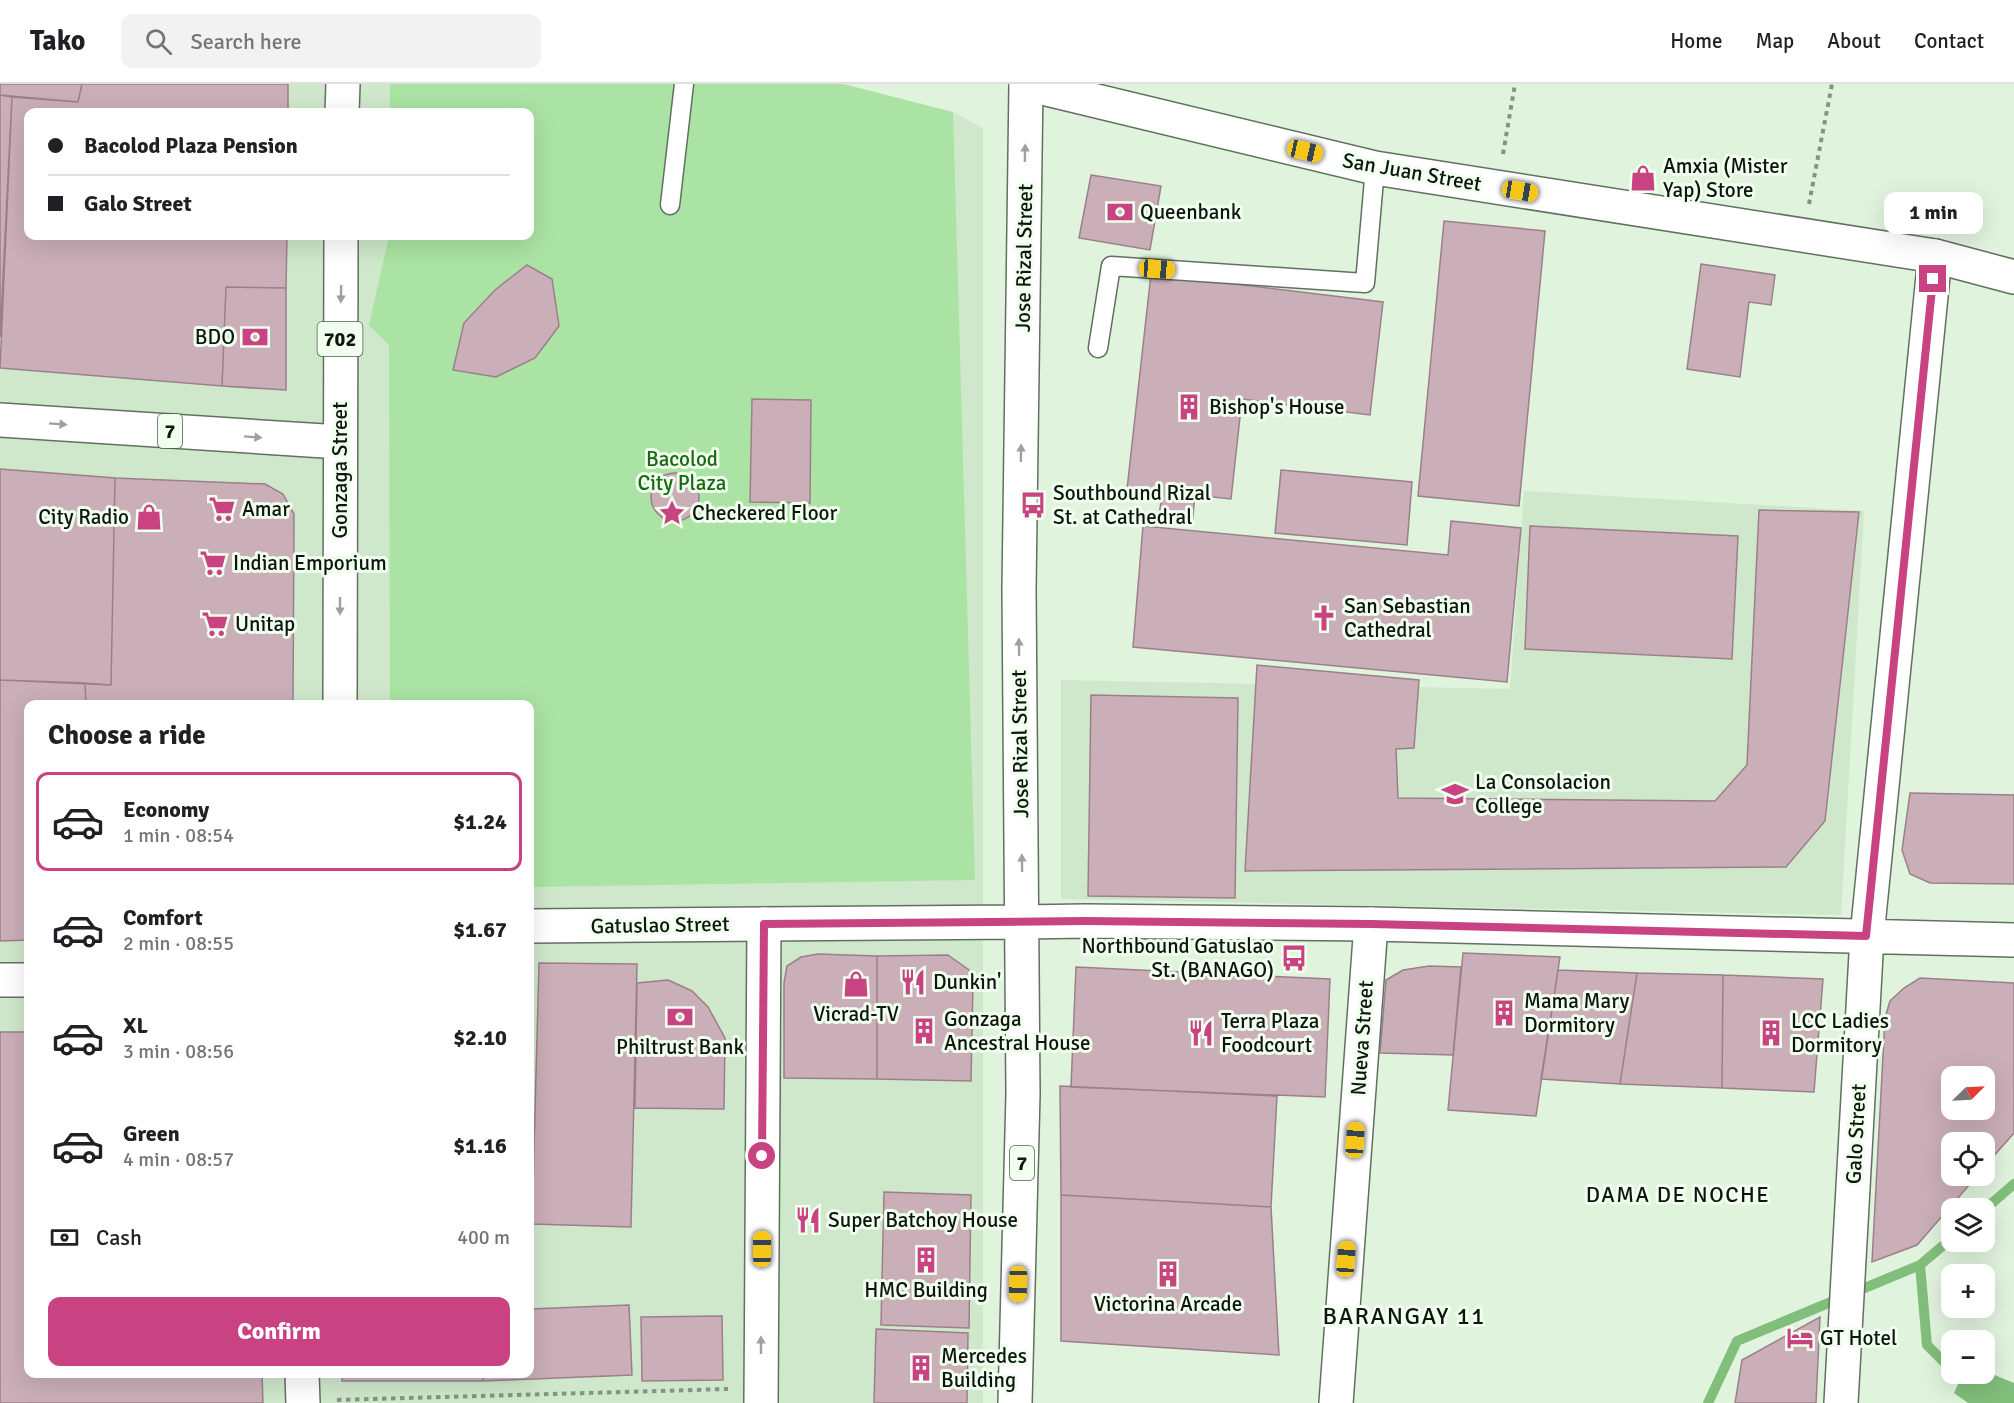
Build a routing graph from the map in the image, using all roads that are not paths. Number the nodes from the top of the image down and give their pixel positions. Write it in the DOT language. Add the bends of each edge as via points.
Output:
graph roads {
  1 [pos="343,84"];
  2 [pos="684,84"];
  3 [pos="1026,84"];
  4 [pos="342,108"];
  5 [pos="1375,168"];
  6 [pos="670,205"];
  7 [pos="341,240"];
  8 [pos="1935,256"];
  9 [pos="2014,277"];
  10 [pos="1098,348"];
  11 [pos="0,420"];
  12 [pos="340,442"];
  13 [pos="340,700"];
  14 [pos="1022,922"];
  15 [pos="764,924"];
  16 [pos="1371,924"];
  17 [pos="534,926"];
  18 [pos="1866,936"];
  19 [pos="2014,940"];
  20 [pos="0,980"];
  21 [pos="24,980"];
  22 [pos="761,1396"];
  23 [pos="1015,1403"];
  24 [pos="1336,1403"];
  25 [pos="1842,1403"];
  1 -- 4 [label="main road"];
  2 -- 6 [label="lane"];
  3 -- 5 [label="main road, San Juan Street"];
  14 -- 3 [label="main road, Jose Rizal Street, one-way" via="1019,589"];
  5 -- 8 [label="main road, San Juan Street"];
  5 -- 10 [label="lane" via="1365,283 1111,266"];
  7 -- 12 [label="main road, Gonzaga Street / 702, one-way"];
  8 -- 9 [label="main road, San Juan Street"];
  8 -- 18 [label="main road, Galo Street"];
  11 -- 12 [label="main road, 7, one-way"];
  12 -- 13 [label="main road, Gonzaga Street, one-way"];
  14 -- 15 [label="main road, Gatuslao Street"];
  14 -- 16 [label="main road, Gatuslao Street"];
  14 -- 23 [label="main road, Jose Rizal Street / 7" via="1023,1094"];
  15 -- 17 [label="main road, Gatuslao Street"];
  22 -- 15 [label="main road, one-way"];
  16 -- 18 [label="main road, Gatuslao Street"];
  16 -- 24 [label="main road, Nueva Street"];
  18 -- 19 [label="main road, Gatuslao Street"];
  18 -- 25 [label="main road, Galo Street"];
  20 -- 21 [label="main road"];
}
